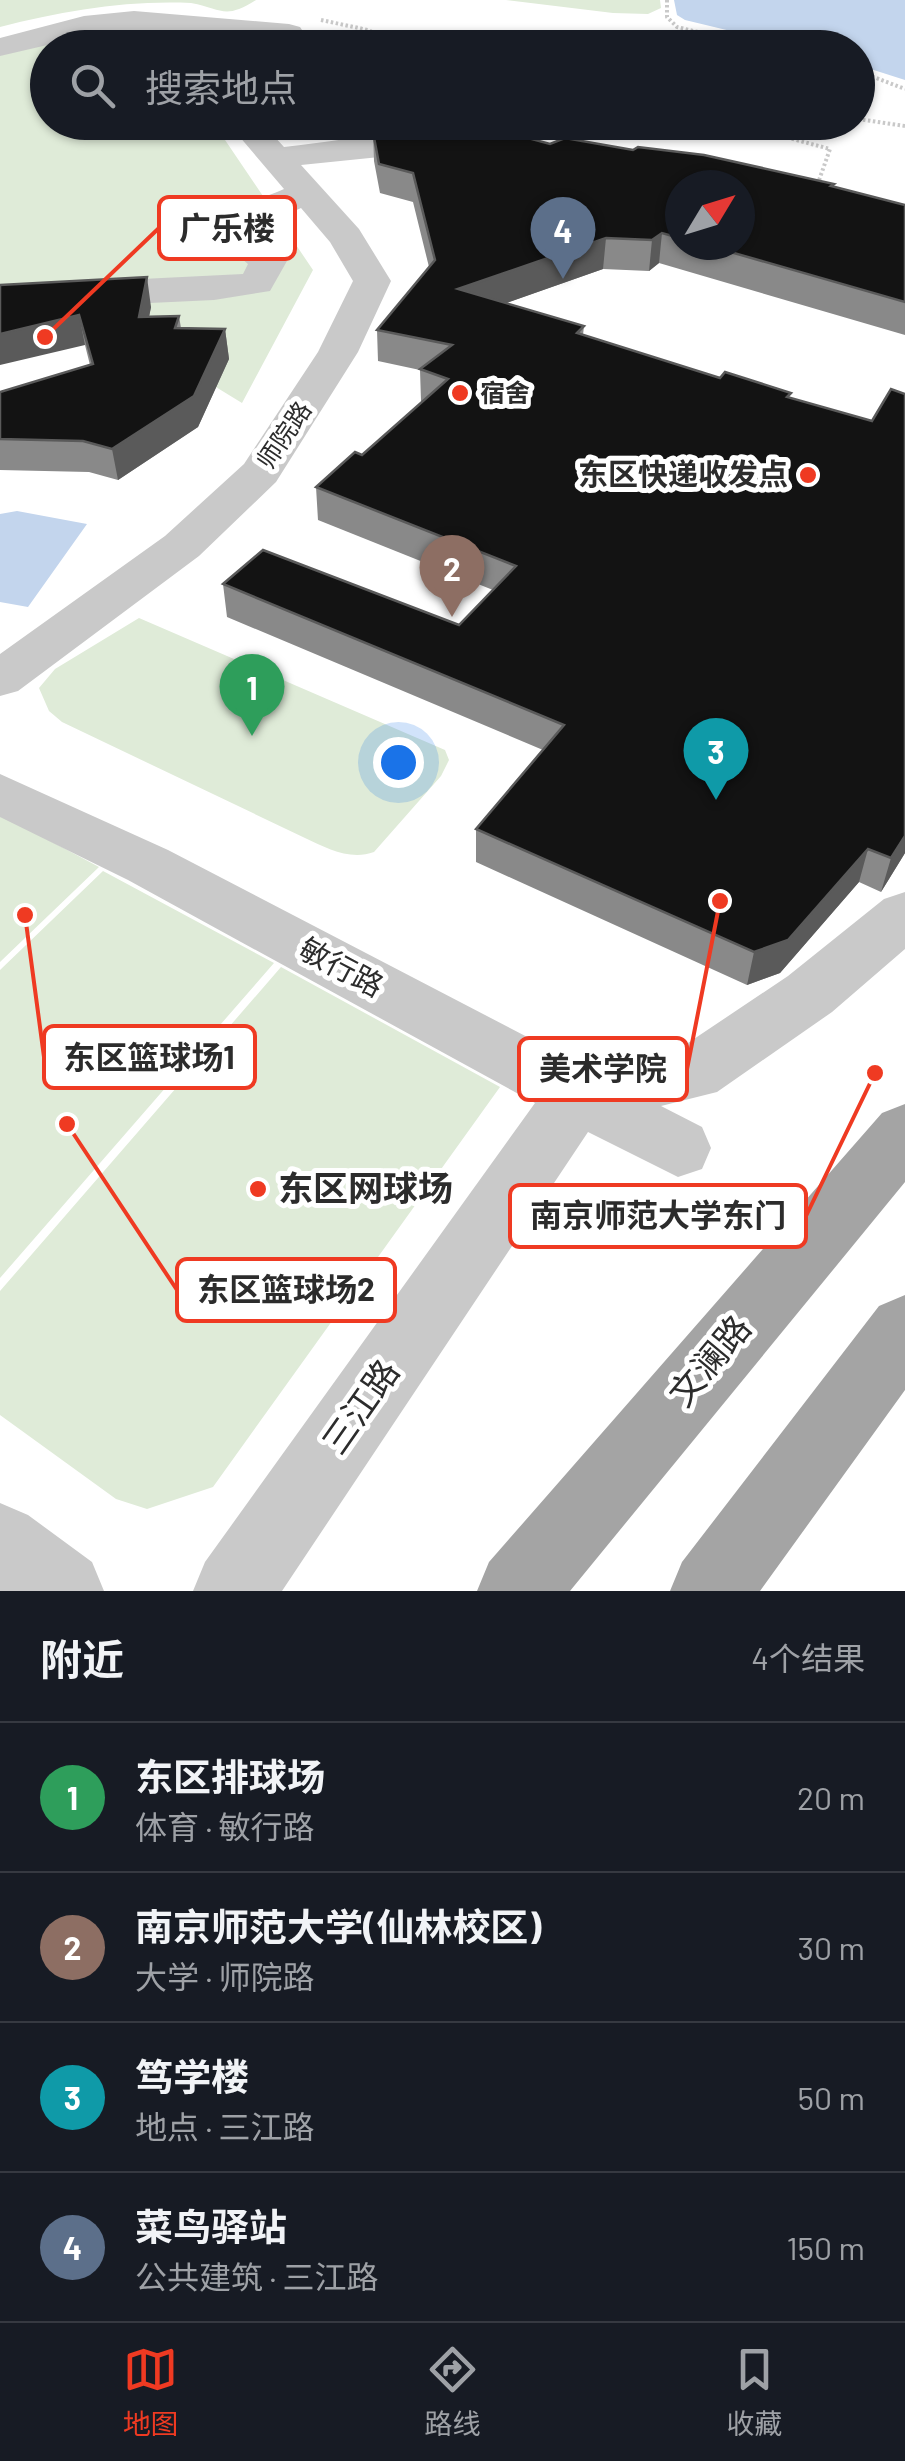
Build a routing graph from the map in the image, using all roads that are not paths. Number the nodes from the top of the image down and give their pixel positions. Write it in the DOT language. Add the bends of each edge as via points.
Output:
graph roads {
  1 [pos="61,30"];
  2 [pos="267,30"];
  3 [pos="30,39"];
  4 [pos="0,48"];
  5 [pos="266,140"];
  6 [pos="476,149"];
  7 [pos="306,192"];
  8 [pos="0,298"];
  9 [pos="0,679"];
  10 [pos="0,794"];
  11 [pos="905,915"];
  12 [pos="578,1094"];
  13 [pos="905,1133"];
  14 [pos="678,1148"];
  15 [pos="905,1330"];
  16 [pos="0,1543"];
  17 [pos="63,1591"];
  18 [pos="234,1591"];
  19 [pos="518,1591"];
  20 [pos="711,1591"];
  1 -- 2 [label="street" via="114,21"];
  3 -- 4 [label="street"];
  5 -- 6 [label="street"];
  5 -- 7 [label="street, 师院路"];
  7 -- 8 [label="street" via="247,219 241,242 268,261 257,283"];
  7 -- 9 [label="street, 师院路" via="346,237 372,281 338,352 260,473 182,546"];
  10 -- 12 [label="street, 敏行路" via="148,864"];
  11 -- 12 [label="street" via="810,994 694,1073"];
  12 -- 14 [label="street, 敏行路"];
  12 -- 18 [label="street, 三江路"];
  13 -- 19 [label="main road, 文澜路"];
  15 -- 20 [label="main road"];
  16 -- 17 [label="street"];
}
